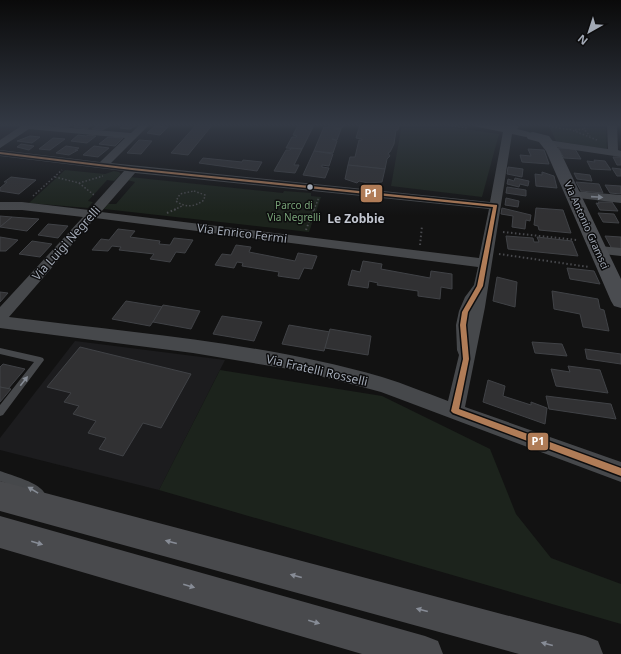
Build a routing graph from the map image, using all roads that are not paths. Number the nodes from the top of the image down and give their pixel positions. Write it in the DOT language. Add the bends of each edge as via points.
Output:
graph roads {
  1 [pos="14,155"];
  2 [pos="114,155"];
  3 [pos="523,155"];
  4 [pos="549,155"];
  5 [pos="104,165"];
  6 [pos="132,169"];
  7 [pos="574,195"];
  8 [pos="621,199"];
  9 [pos="0,206"];
  10 [pos="495,206"];
  11 [pos="90,214"];
  12 [pos="599,250"];
  13 [pos="621,252"];
  14 [pos="485,258"];
  15 [pos="621,301"];
  16 [pos="0,317"];
  17 [pos="0,322"];
  18 [pos="0,351"];
  19 [pos="454,411"];
  20 [pos="0,412"];
  21 [pos="621,472"];
  22 [pos="0,476"];
  23 [pos="0,496"];
  24 [pos="78,517"];
  25 [pos="0,532"];
  26 [pos="425,654"];
  27 [pos="585,654"];
  1 -- 5 [label="street"];
  2 -- 5 [label="street"];
  3 -- 10 [label="street"];
  4 -- 7 [label="street, Via Antonio Gramsci"];
  5 -- 6 [label="street"];
  6 -- 10 [label="street"];
  6 -- 11 [label="street, Via Luigi Negrelli"];
  7 -- 8 [label="street, one-way"];
  7 -- 12 [label="street, Via Antonio Gramsci"];
  9 -- 11 [label="street, Via Enrico Fermi"];
  10 -- 14 [label="street"];
  11 -- 14 [label="street, Via Enrico Fermi" via="303,240"];
  11 -- 16 [label="street, Via Luigi Negrelli"];
  12 -- 13 [label="street"];
  12 -- 15 [label="street, Via Antonio Gramsci"];
  14 -- 19 [label="street" via="476,323"];
  17 -- 19 [label="street, Via Fratelli Rosselli" via="271,358 363,379"];
  20 -- 18 [label="lane, one-way" via="40,360"];
  19 -- 21 [label="street, Via Fratelli Rosselli"];
  24 -- 22 [label="lane, one-way" via="22,484"];
  23 -- 24 [label="highway"];
  27 -- 24 [label="highway, one-way"];
  25 -- 26 [label="highway, one-way"];
}
